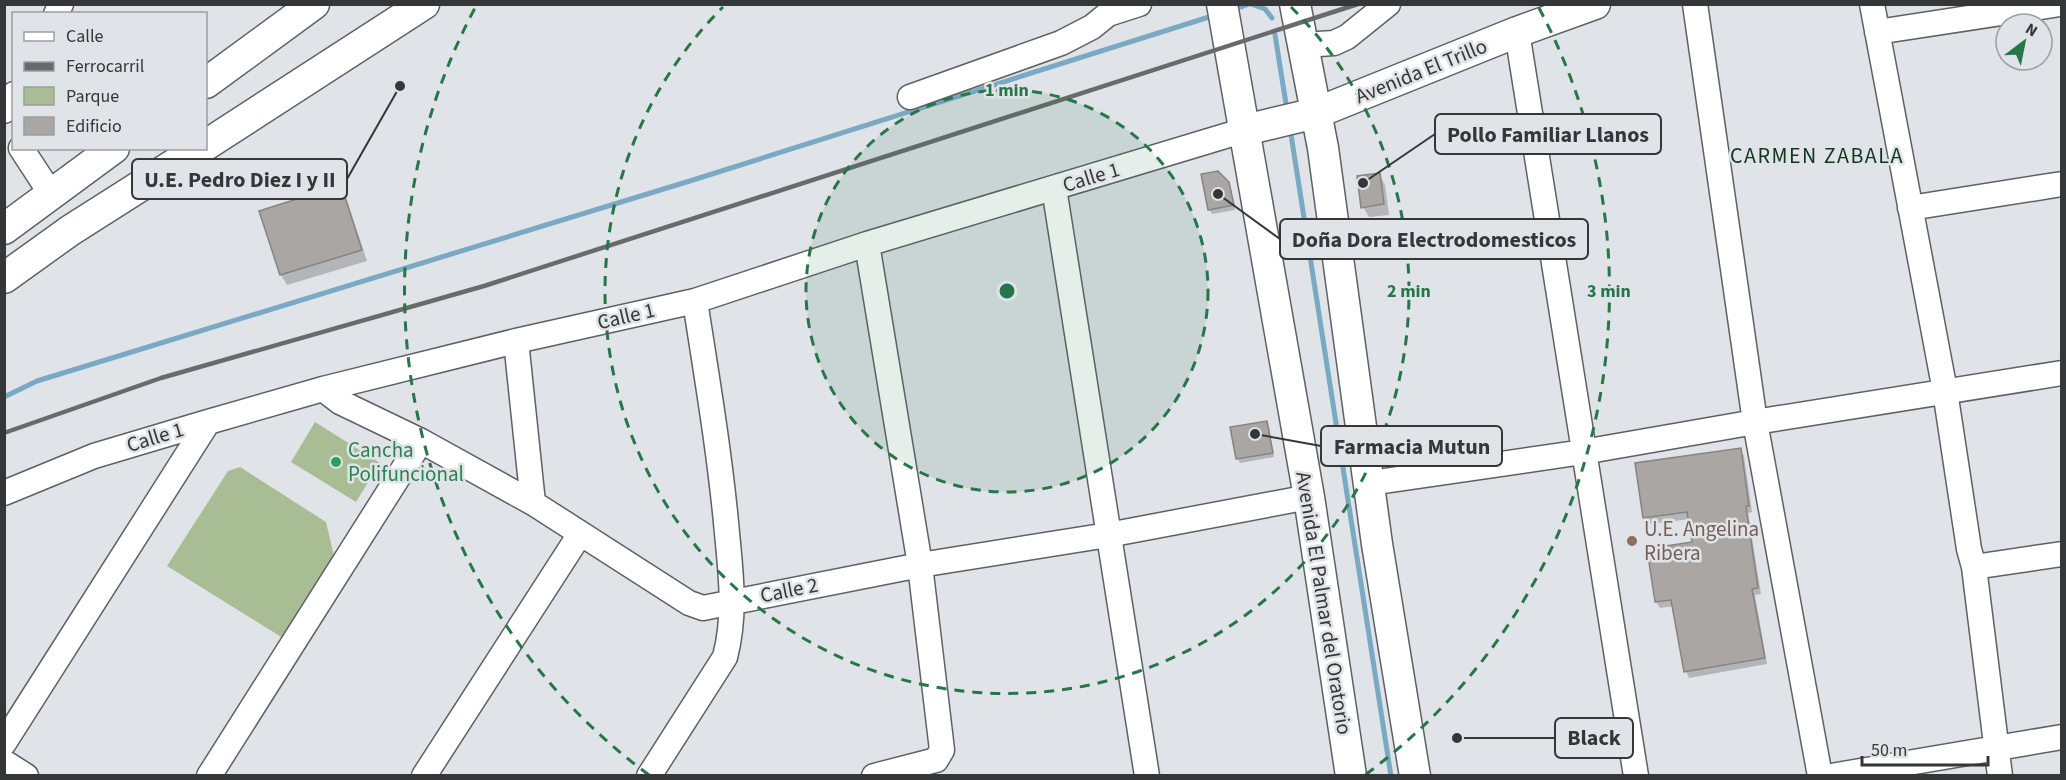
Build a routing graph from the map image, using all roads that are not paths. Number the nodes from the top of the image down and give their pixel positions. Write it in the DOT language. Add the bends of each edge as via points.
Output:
graph roads {
  1 [pos="314,4"];
  2 [pos="424,4"];
  3 [pos="1139,4"];
  4 [pos="1222,4"];
  5 [pos="1295,4"];
  6 [pos="1388,4"];
  7 [pos="1595,4"];
  8 [pos="1695,4"];
  9 [pos="1872,4"];
  10 [pos="2060,4"];
  11 [pos="1106,9"];
  12 [pos="1517,32"];
  13 [pos="1877,32"];
  14 [pos="1303,45"];
  15 [pos="207,82"];
  16 [pos="12,97"];
  17 [pos="910,97"];
  18 [pos="4,111"];
  19 [pos="1309,115"];
  20 [pos="1259,127"];
  21 [pos="207,144"];
  22 [pos="22,150"];
  23 [pos="111,150"];
  24 [pos="197,150"];
  25 [pos="2061,184"];
  26 [pos="1054,188"];
  27 [pos="51,194"];
  28 [pos="1910,208"];
  29 [pos="4,229"];
  30 [pos="867,244"];
  31 [pos="4,278"];
  32 [pos="695,301"];
  33 [pos="516,341"];
  34 [pos="2061,373"];
  35 [pos="323,389"];
  36 [pos="1945,391"];
  37 [pos="208,422"];
  38 [pos="1755,422"];
  39 [pos="420,441"];
  40 [pos="1583,452"];
  41 [pos="1370,483"];
  42 [pos="4,492"];
  43 [pos="1309,497"];
  44 [pos="533,503"];
  45 [pos="580,534"];
  46 [pos="1108,535"];
  47 [pos="2061,554"];
  48 [pos="920,565"];
  49 [pos="1974,567"];
  50 [pos="733,601"];
  51 [pos="2061,737"];
  52 [pos="4,742"];
  53 [pos="1998,748"];
  54 [pos="4,762"];
  55 [pos="26,776"];
  56 [pos="209,776"];
  57 [pos="424,776"];
  58 [pos="649,776"];
  59 [pos="874,776"];
  60 [pos="1148,776"];
  61 [pos="1351,776"];
  62 [pos="1416,776"];
  63 [pos="1636,776"];
  64 [pos="1820,776"];
  65 [pos="1831,776"];
  66 [pos="2001,776"];
  1 -- 15 [label="main road"];
  2 -- 21 [label="main road"];
  3 -- 11 [label="street"];
  4 -- 20 [label="main road, Avenida El Palmar del Oratorio"];
  5 -- 14 [label="main road"];
  6 -- 14 [label="street" via="1347,37 1334,43"];
  7 -- 12 [label="main road, Avenida El Trillo"];
  8 -- 38 [label="street"];
  9 -- 13 [label="street"];
  10 -- 13 [label="street"];
  11 -- 17 [label="street" via="1092,27 1061,43"];
  12 -- 19 [label="main road, Avenida El Trillo"];
  12 -- 40 [label="street"];
  13 -- 28 [label="street"];
  14 -- 19 [label="main road"];
  16 -- 18 [label="street"];
  19 -- 20 [label="main road, Avenida El Trillo"];
  19 -- 41 [label="main road" via="1323,148"];
  20 -- 26 [label="street, Calle 1"];
  20 -- 43 [label="main road, Avenida El Palmar del Oratorio"];
  22 -- 27 [label="street"];
  23 -- 27 [label="main road"];
  24 -- 31 [label="main road"];
  25 -- 28 [label="street"];
  26 -- 30 [label="street, Calle 1"];
  26 -- 46 [label="street"];
  27 -- 29 [label="main road"];
  28 -- 36 [label="street"];
  30 -- 32 [label="street, Calle 1"];
  30 -- 48 [label="street"];
  32 -- 33 [label="street, Calle 1"];
  32 -- 50 [label="street" via="722,474"];
  33 -- 35 [label="street, Calle 1"];
  33 -- 44 [label="street"];
  34 -- 36 [label="street"];
  35 -- 37 [label="street, Calle 1"];
  35 -- 39 [label="street, Calle 2" via="340,402"];
  36 -- 38 [label="street"];
  36 -- 49 [label="street"];
  37 -- 42 [label="street, Calle 1" via="94,456"];
  37 -- 52 [label="street"];
  38 -- 40 [label="street"];
  38 -- 64 [label="street"];
  39 -- 44 [label="street, Calle 2"];
  39 -- 56 [label="street"];
  40 -- 41 [label="street"];
  40 -- 63 [label="street"];
  41 -- 62 [label="main road"];
  43 -- 46 [label="street, Calle 2"];
  43 -- 61 [label="main road, Avenida El Palmar del Oratorio"];
  44 -- 45 [label="street, Calle 2"];
  45 -- 50 [label="street, Calle 2" via="696,607"];
  45 -- 57 [label="street"];
  46 -- 48 [label="street, Calle 2"];
  46 -- 60 [label="street"];
  47 -- 49 [label="street"];
  48 -- 50 [label="street, Calle 2"];
  48 -- 59 [label="street" via="942,750 936,760"];
  49 -- 53 [label="street"];
  50 -- 58 [label="street" via="725,657"];
  51 -- 53 [label="street"];
  53 -- 65 [label="street"];
  53 -- 66 [label="street"];
  54 -- 55 [label="street"];
}
